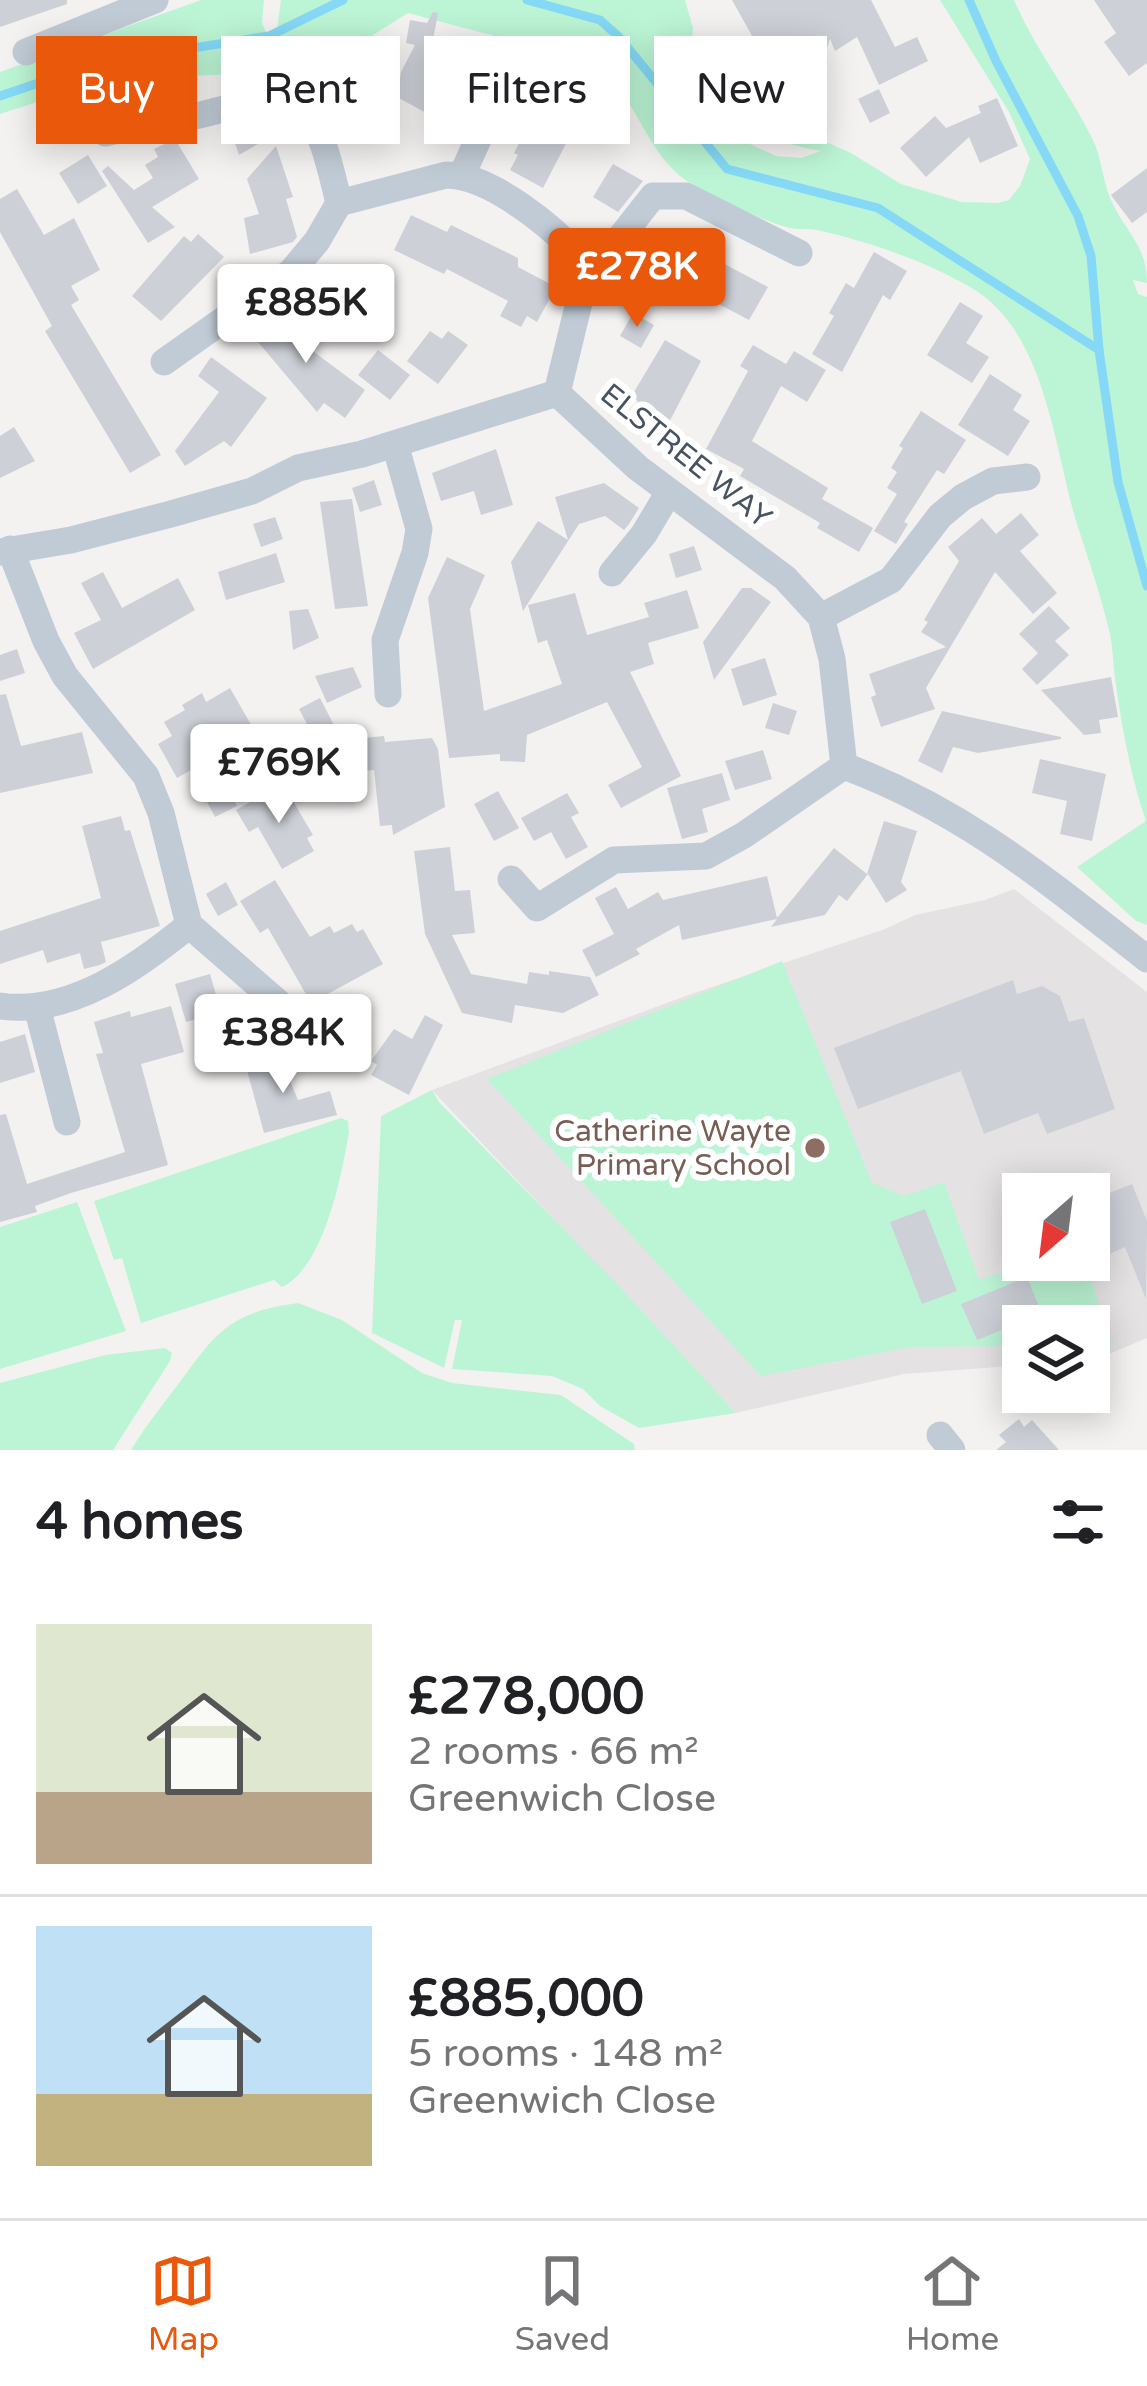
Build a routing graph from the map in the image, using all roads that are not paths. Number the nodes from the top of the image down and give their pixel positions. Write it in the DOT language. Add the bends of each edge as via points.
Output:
graph roads {
  1 [pos="155,0"];
  2 [pos="26,52"];
  3 [pos="197,115"];
  4 [pos="476,144"];
  5 [pos="462,175"];
  6 [pos="339,203"];
  7 [pos="799,253"];
  8 [pos="584,261"];
  9 [pos="164,362"];
  10 [pos="557,393"];
  11 [pos="395,444"];
  12 [pos="1028,477"];
  13 [pos="669,492"];
  14 [pos="5,551"];
  15 [pos="612,573"];
  16 [pos="821,616"];
  17 [pos="388,694"];
  18 [pos="844,766"];
  19 [pos="511,879"];
  20 [pos="189,925"];
  21 [pos="1147,959"];
  22 [pos="0,1006"];
  23 [pos="38,1007"];
  24 [pos="304,1025"];
  25 [pos="67,1122"];
  1 -- 2 [label="street"];
  3 -- 6 [label="street" via="279,99 298,107 313,122"];
  4 -- 5 [label="street"];
  5 -- 6 [label="street"];
  5 -- 8 [label="street" via="512,201"];
  6 -- 9 [label="street" via="291,272"];
  7 -- 8 [label="street" via="686,196 663,193 646,202 616,242"];
  8 -- 10 [label="street"];
  10 -- 11 [label="street, ELSTREE WAY"];
  10 -- 13 [label="street, ELSTREE WAY"];
  11 -- 14 [label="street, ELSTREE WAY" via="298,468 171,514"];
  11 -- 17 [label="street" via="419,529 385,640"];
  12 -- 16 [label="street" via="963,497 891,580"];
  13 -- 15 [label="street"];
  13 -- 16 [label="street, ELSTREE WAY" via="785,578"];
  14 -- 20 [label="street" via="64,676 146,776"];
  16 -- 18 [label="street"];
  18 -- 19 [label="street" via="706,856 614,860 537,908"];
  18 -- 21 [label="street" via="977,829"];
  20 -- 23 [label="street" via="115,979"];
  20 -- 24 [label="street"];
  22 -- 23 [label="street"];
  23 -- 25 [label="street"];
}
